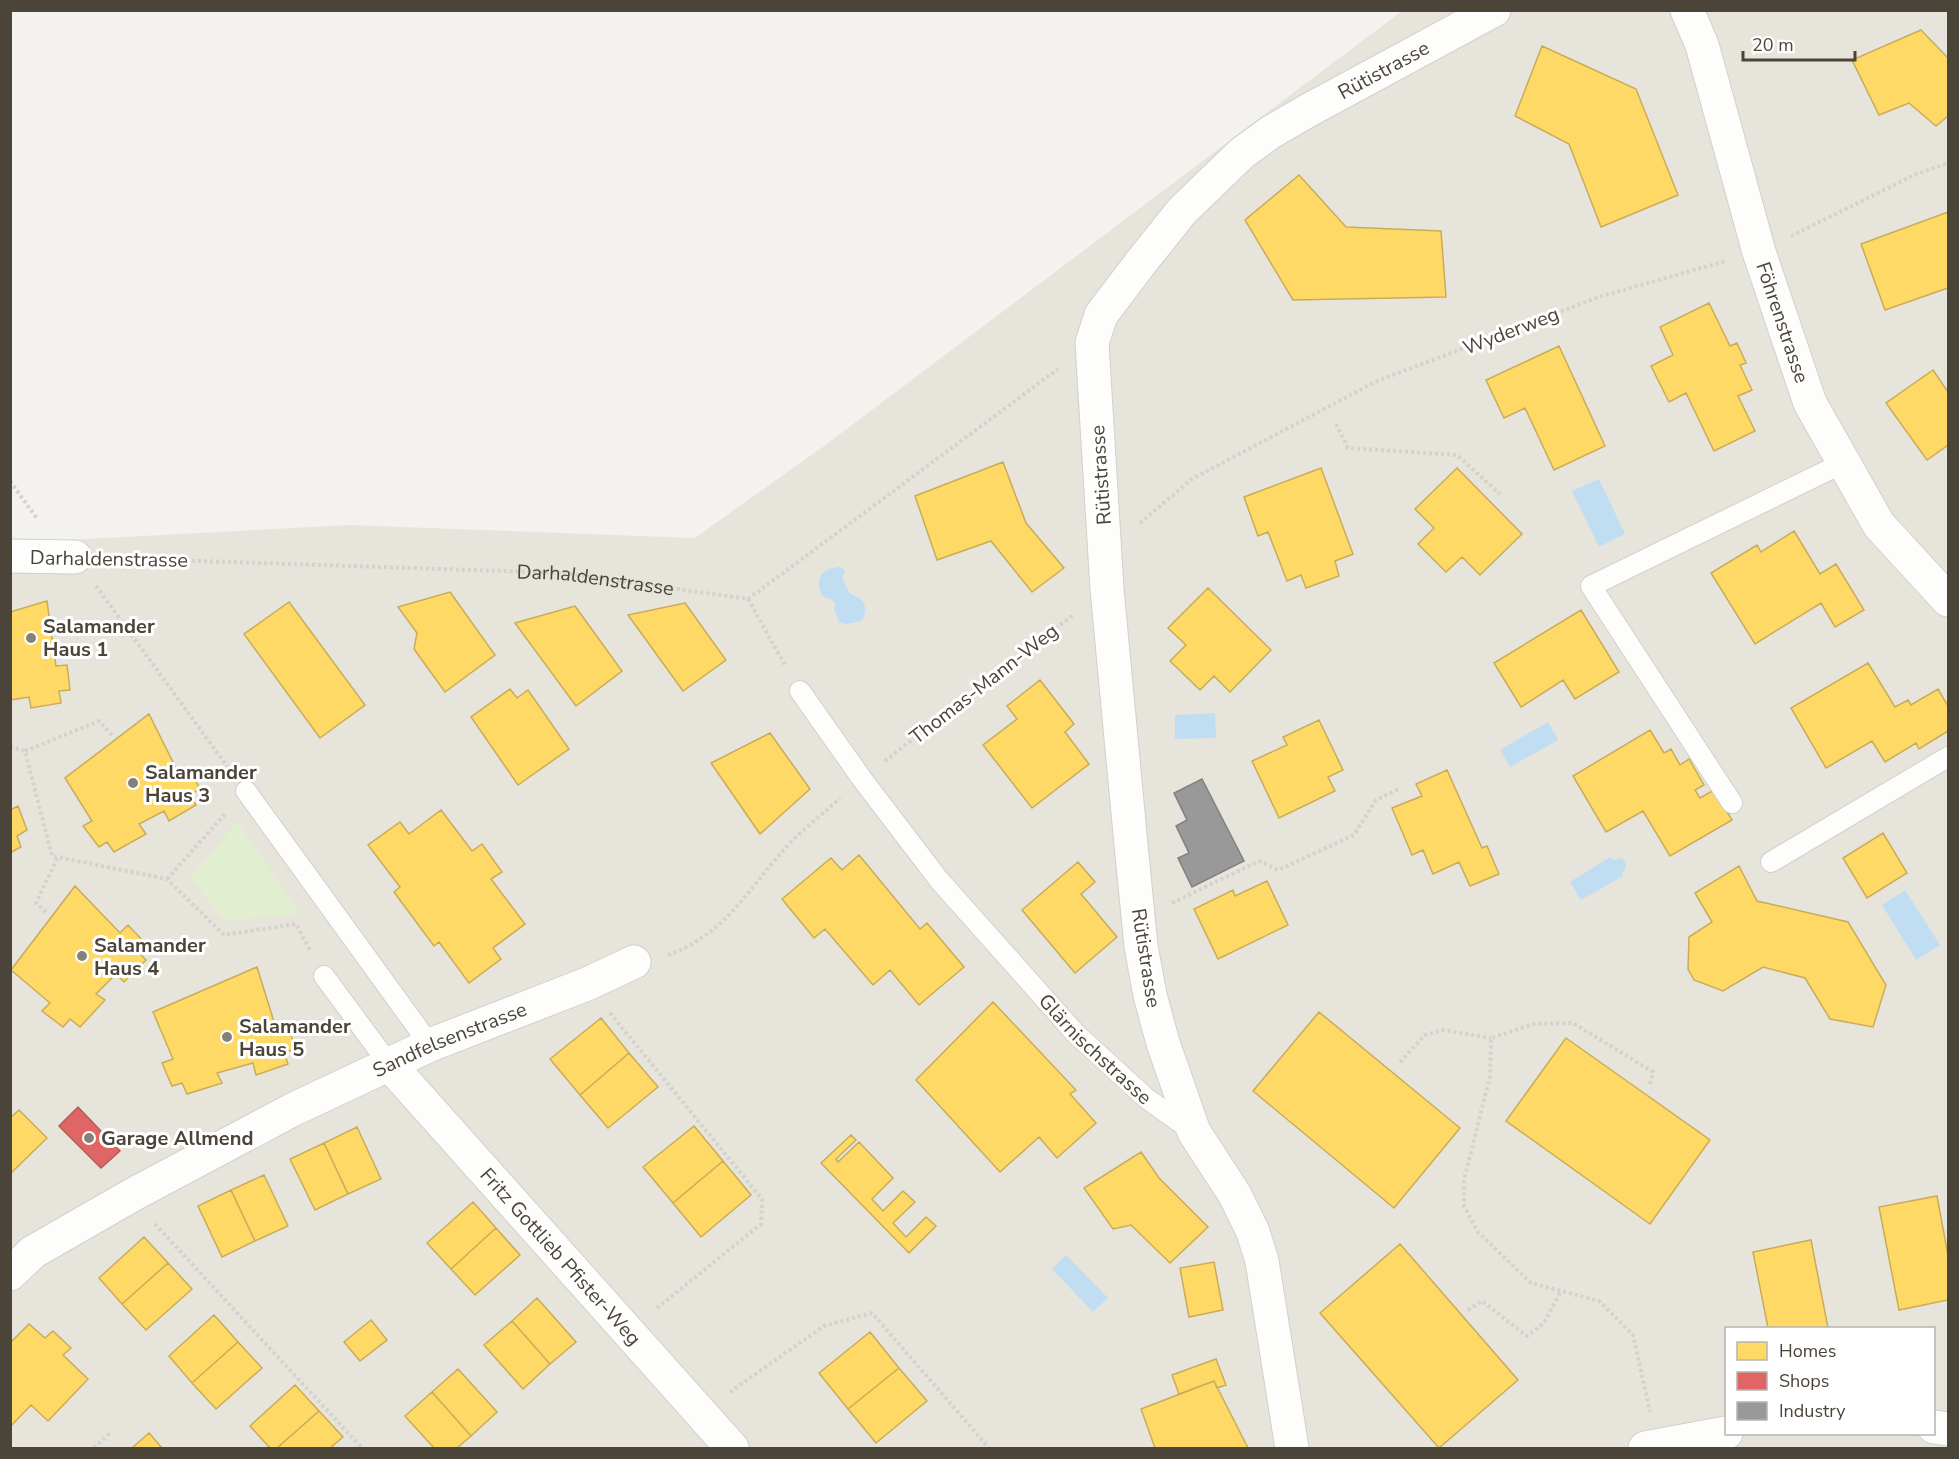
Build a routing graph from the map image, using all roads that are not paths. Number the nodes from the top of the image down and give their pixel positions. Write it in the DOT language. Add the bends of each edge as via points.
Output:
graph roads {
  1 [pos="1494,10"];
  2 [pos="1687,10"];
  3 [pos="1843,464"];
  4 [pos="10,556"];
  5 [pos="75,557"];
  6 [pos="1948,600"];
  7 [pos="800,691"];
  8 [pos="1948,757"];
  9 [pos="246,791"];
  10 [pos="1732,803"];
  11 [pos="1771,862"];
  12 [pos="634,962"];
  13 [pos="324,976"];
  14 [pos="430,1045"];
  15 [pos="389,1064"];
  16 [pos="1194,1131"];
  17 [pos="10,1275"];
  18 [pos="1725,1434"];
  19 [pos="1652,1447"];
  20 [pos="732,1449"];
  21 [pos="1292,1449"];
  1 -- 16 [label="street, Rütistrasse" via="1309,110 1242,153 1182,211 1142,261 1101,315 1092,343 1107,574 1139,919 1150,995"];
  2 -- 3 [label="street, Föhrenstrasse" via="1702,45 1759,252 1810,403"];
  3 -- 6 [label="street, Föhrenstrasse" via="1879,525"];
  3 -- 10 [label="lane" via="1591,586"];
  4 -- 5 [label="street, Darhaldenstrasse"];
  7 -- 16 [label="lane, Glärnischstrasse" via="939,880 1076,1034 1146,1098"];
  8 -- 11 [label="lane"];
  9 -- 14 [label="lane"];
  12 -- 14 [label="street, Sandfelsenstrasse"];
  13 -- 15 [label="lane"];
  14 -- 15 [label="street, Sandfelsenstrasse"];
  15 -- 17 [label="street, Sandfelsenstrasse" via="292,1110 134,1194 33,1252"];
  15 -- 20 [label="street, Fritz Gottlieb Pfister-Weg"];
  16 -- 21 [label="street, Glärnischstrasse" via="1235,1195 1262,1261"];
  18 -- 19 [label="street"];
}
